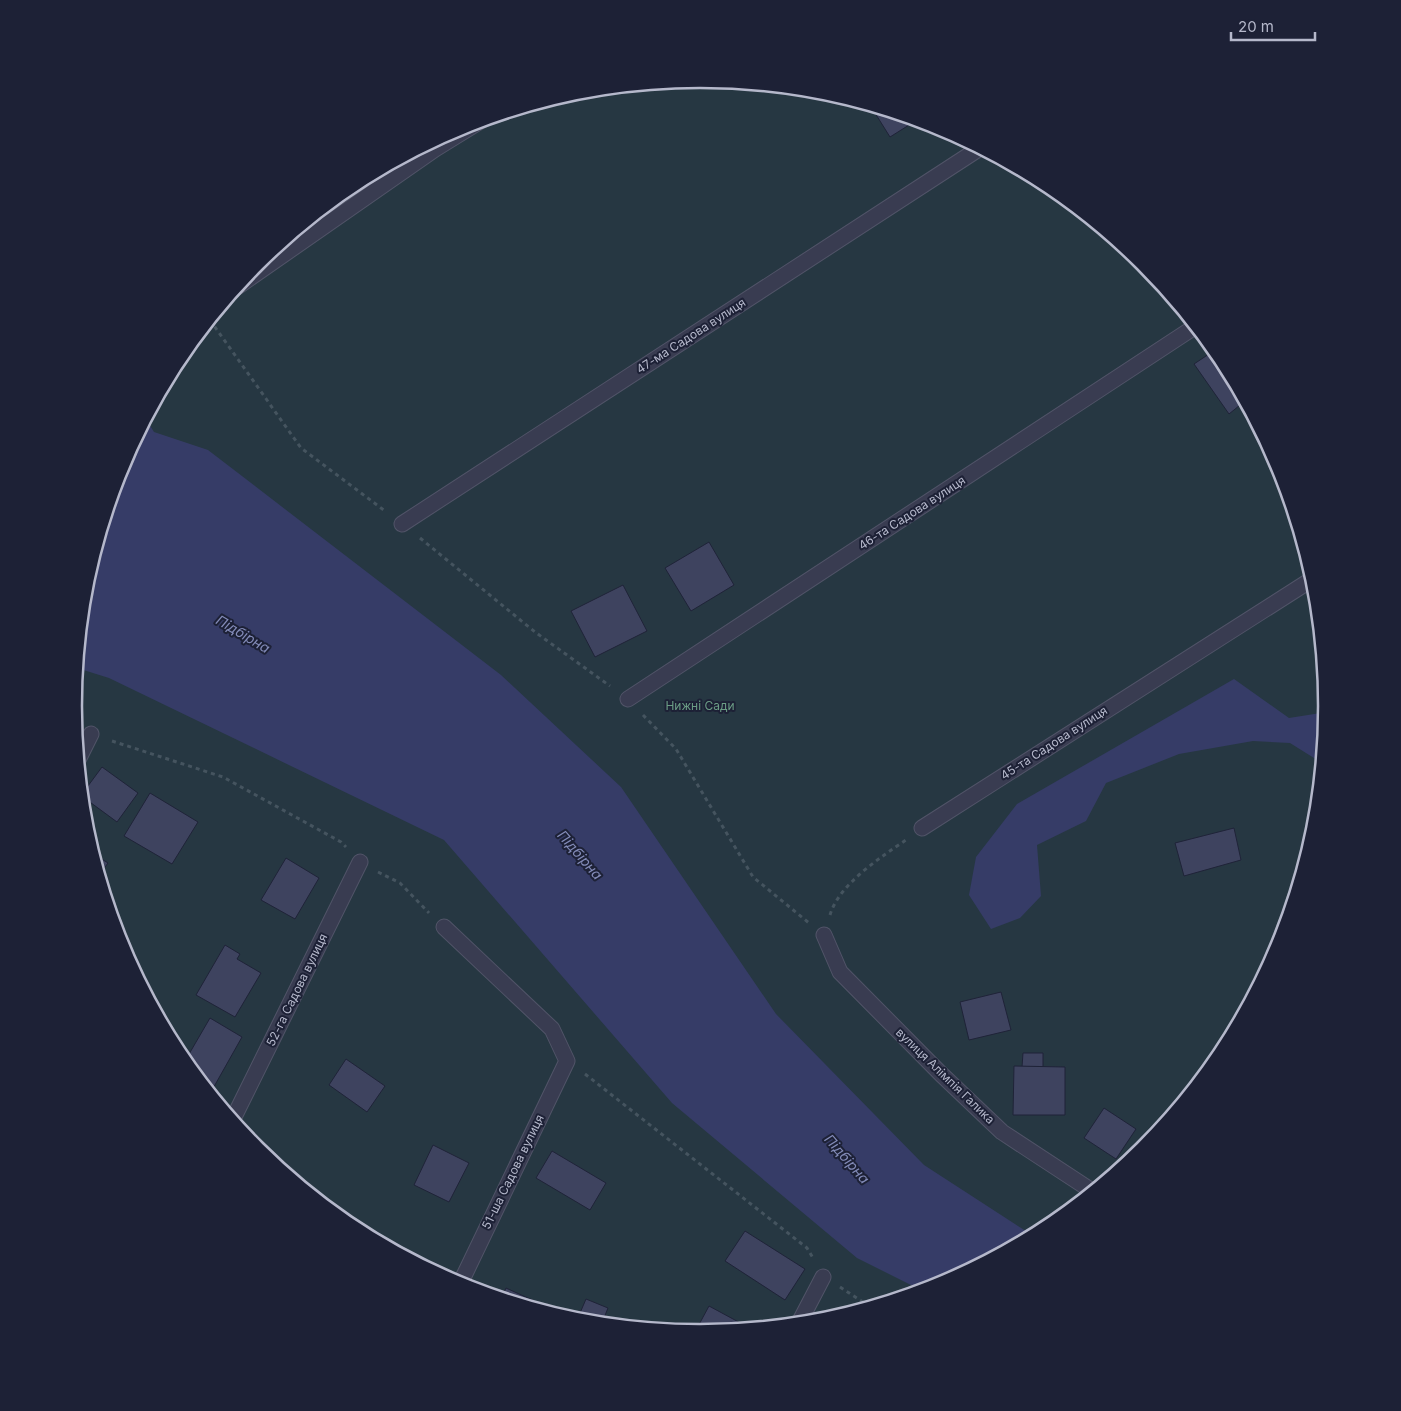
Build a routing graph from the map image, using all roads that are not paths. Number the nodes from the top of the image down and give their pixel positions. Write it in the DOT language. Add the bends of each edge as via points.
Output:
graph roads {
  1 [pos="443,144"];
  2 [pos="975,151"];
  3 [pos="267,266"];
  4 [pos="1191,329"];
  5 [pos="402,524"];
  6 [pos="1306,583"];
  7 [pos="628,699"];
  8 [pos="91,734"];
  9 [pos="84,748"];
  10 [pos="922,828"];
  11 [pos="360,862"];
  12 [pos="444,927"];
  13 [pos="824,935"];
  14 [pos="236,1113"];
  15 [pos="1087,1188"];
  16 [pos="464,1276"];
  17 [pos="823,1277"];
  18 [pos="803,1315"];
  1 -- 3 [label="street"];
  2 -- 5 [label="street, 47-ма Садова вулиця"];
  4 -- 7 [label="street, 46-та Садова вулиця"];
  6 -- 10 [label="street, 45-та Садова вулиця"];
  8 -- 9 [label="street"];
  11 -- 14 [label="street, 52-га Садова вулиця"];
  12 -- 16 [label="street, 51-ша Садова вулиця" via="552,1029 567,1061"];
  13 -- 15 [label="street, вулиця Алімпія Галика" via="840,972 941,1074 1002,1132"];
  17 -- 18 [label="street"];
}
